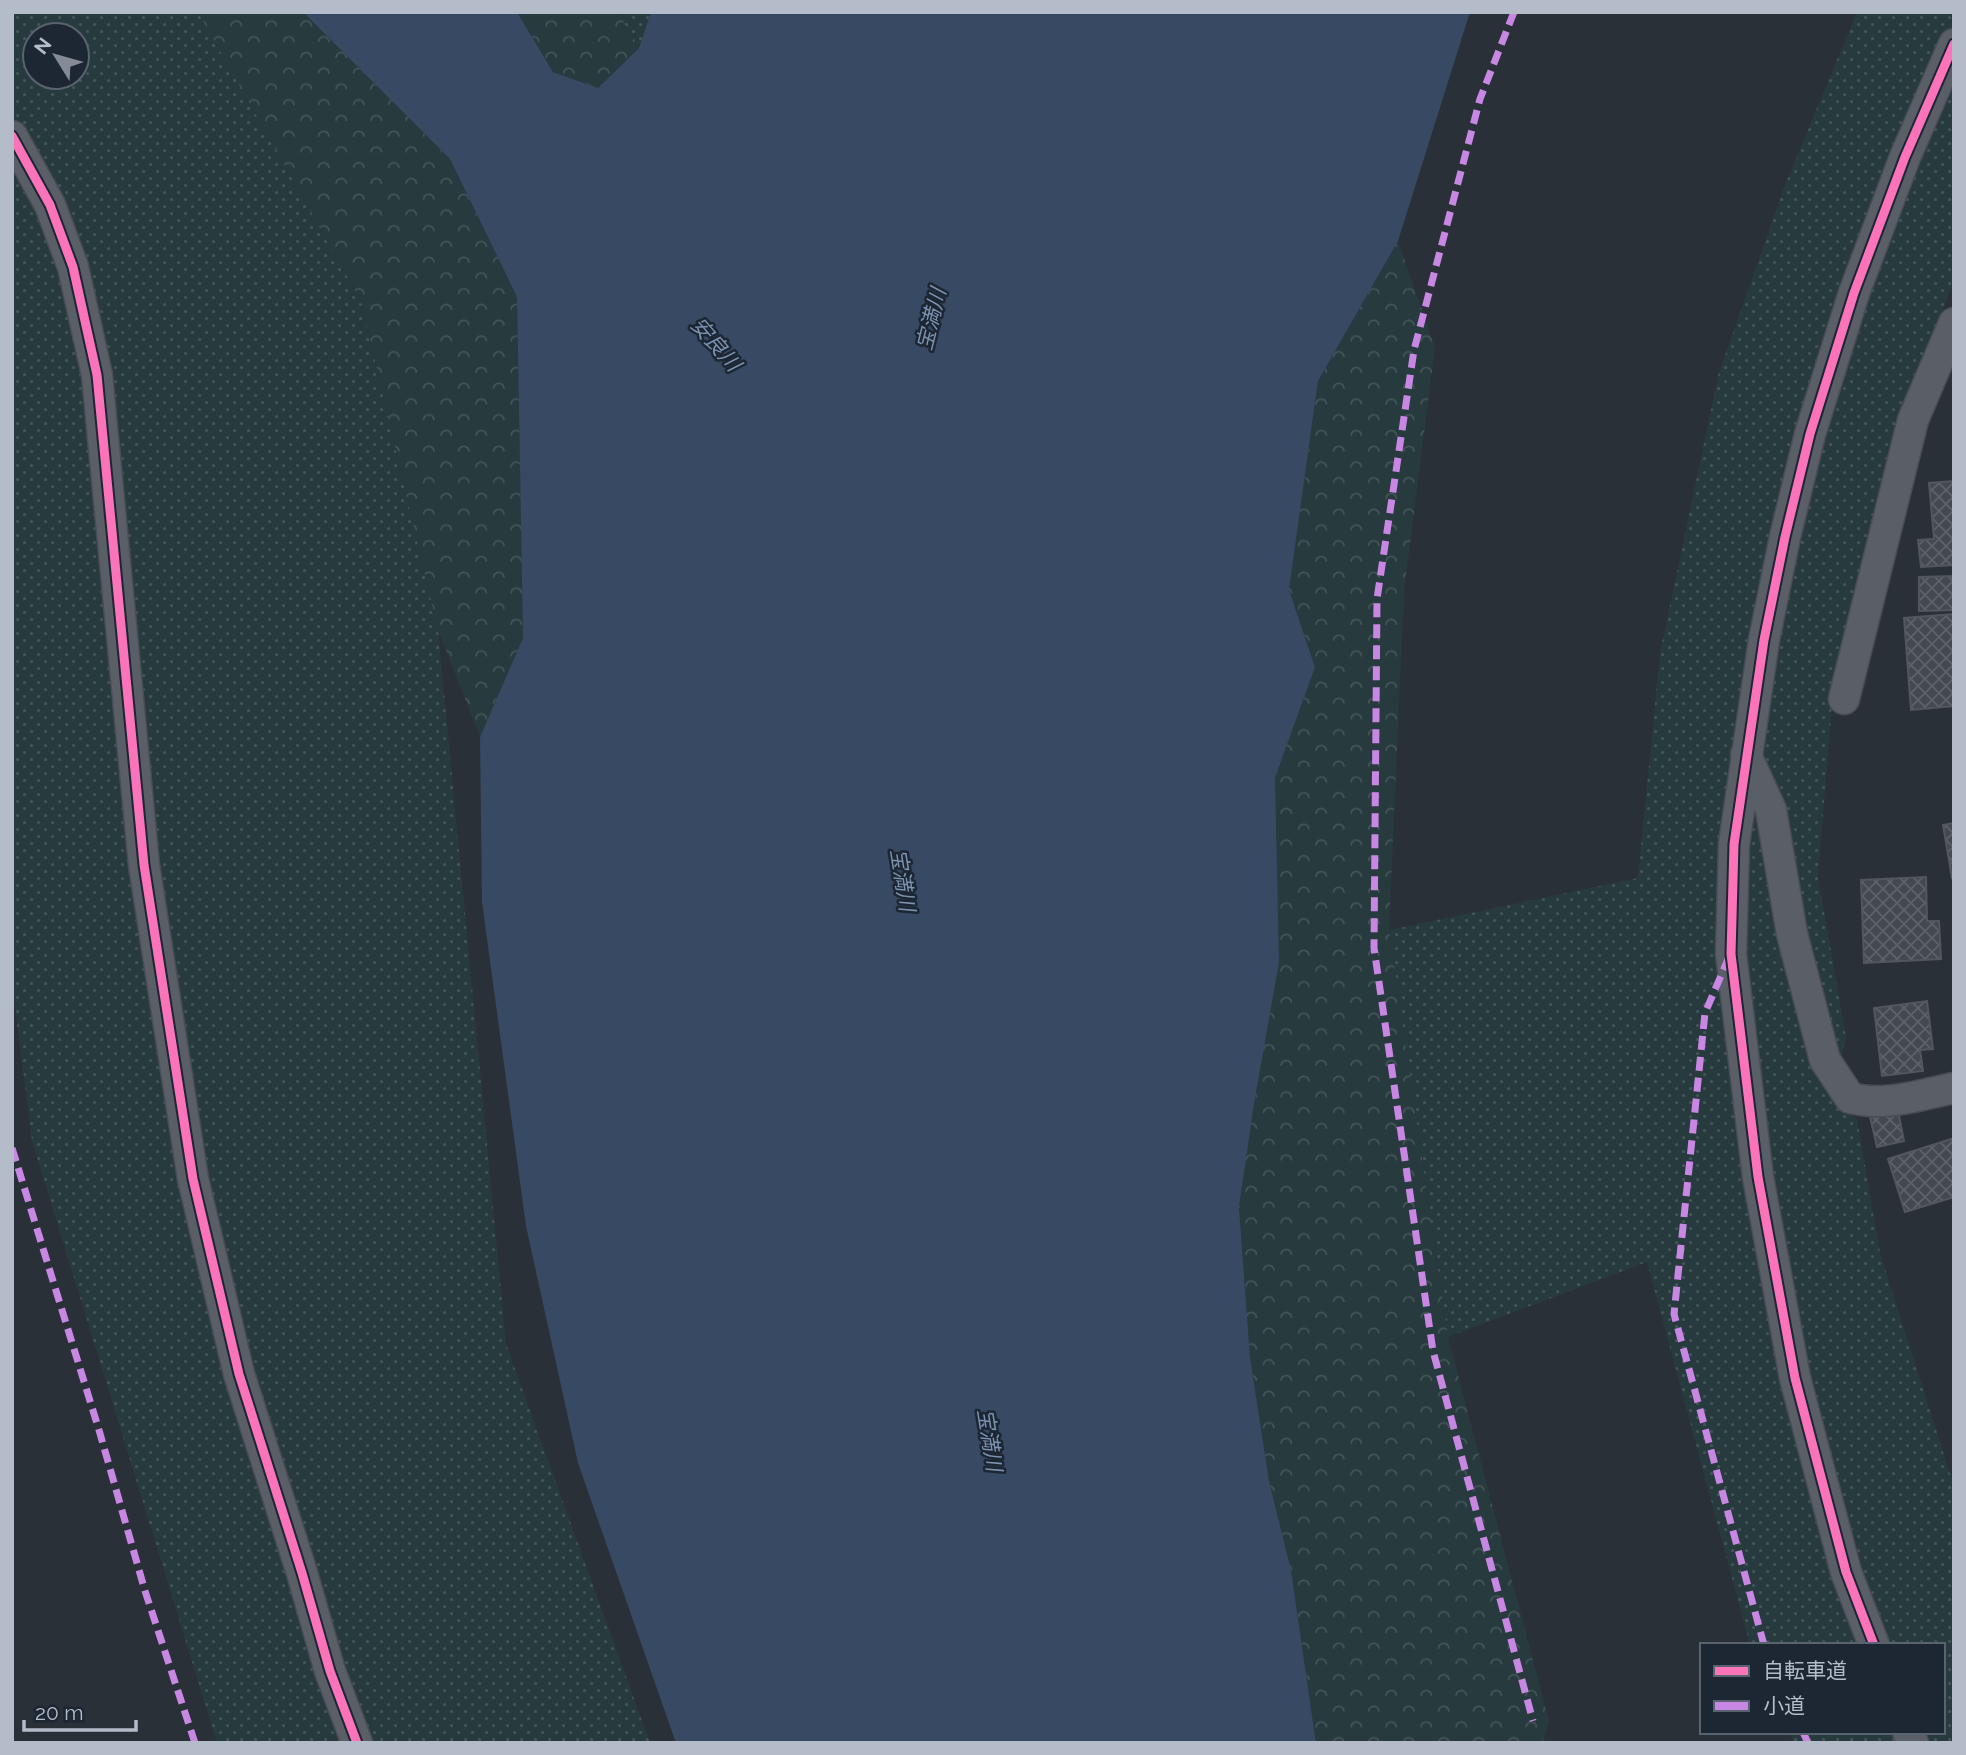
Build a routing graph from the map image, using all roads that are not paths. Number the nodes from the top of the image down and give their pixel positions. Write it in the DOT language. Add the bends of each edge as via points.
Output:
graph roads {
  1 [pos="1954,44"];
  2 [pos="12,136"];
  3 [pos="1954,323"];
  4 [pos="1844,699"];
  5 [pos="1746,755"];
  6 [pos="1954,1088"];
  7 [pos="1873,1643"];
  8 [pos="358,1743"];
  1 -- 5 [label="street" via="1863,268 1810,434 1764,640"];
  2 -- 8 [label="street" via="50,205 74,267 97,375 144,864 193,1179 239,1374 330,1671"];
  3 -- 4 [label="street" via="1913,420"];
  5 -- 6 [label="street" via="1771,810 1792,934 1825,1060 1850,1098 1867,1102"];
  5 -- 7 [label="street" via="1734,844 1731,954 1758,1177 1795,1378 1846,1572"];
}
